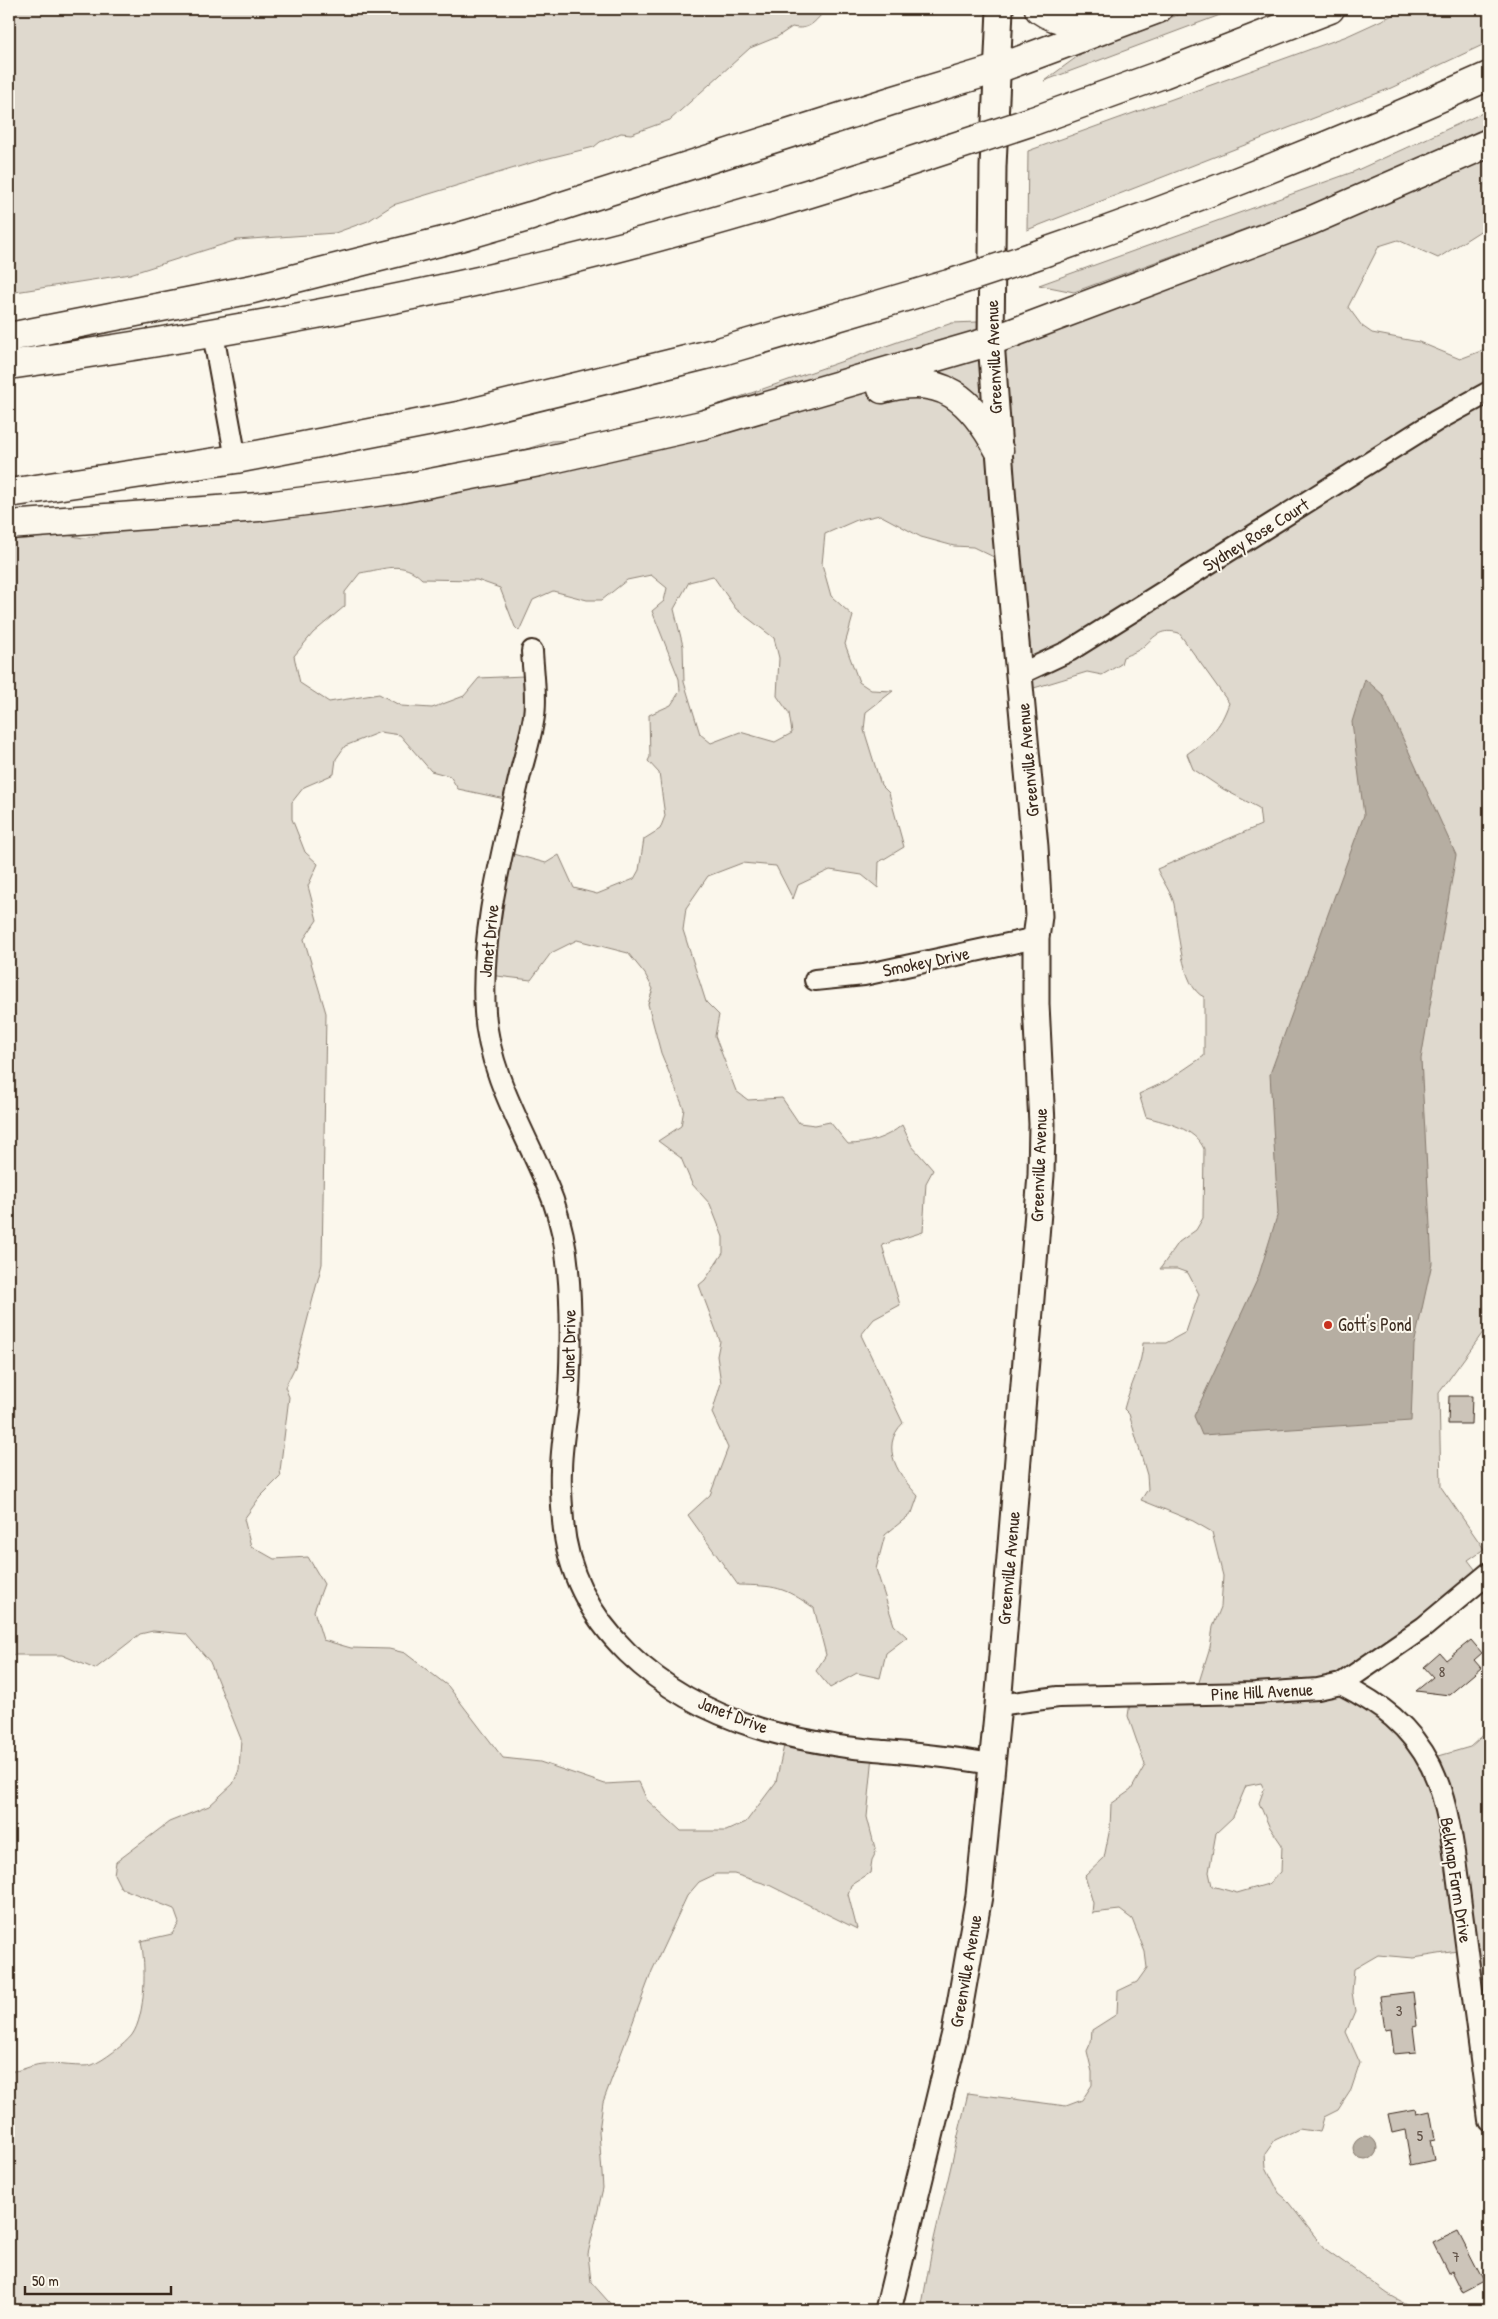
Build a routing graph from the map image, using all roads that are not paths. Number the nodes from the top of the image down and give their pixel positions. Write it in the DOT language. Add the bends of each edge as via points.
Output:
graph roads {
  1 [pos="1000,9"];
  2 [pos="1039,9"];
  3 [pos="1131,9"];
  4 [pos="1158,9"];
  5 [pos="1330,9"];
  6 [pos="997,69"];
  7 [pos="1489,76"];
  8 [pos="1489,143"];
  9 [pos="214,334"];
  10 [pos="9,337"];
  11 [pos="991,342"];
  12 [pos="9,365"];
  13 [pos="1489,392"];
  14 [pos="780,403"];
  15 [pos="999,450"];
  16 [pos="236,459"];
  17 [pos="9,494"];
  18 [pos="9,525"];
  19 [pos="532,651"];
  20 [pos="1020,674"];
  21 [pos="1036,938"];
  22 [pos="815,980"];
  23 [pos="1489,1573"];
  24 [pos="1341,1684"];
  25 [pos="998,1705"];
  26 [pos="992,1764"];
  27 [pos="1489,2120"];
  28 [pos="888,2310"];
  1 -- 6 [label="main road, Greenville Avenue"];
  2 -- 3 [label="highway" via="1058,19 1083,22"];
  4 -- 6 [label="highway"];
  5 -- 9 [label="highway, bridge" via="1033,121 818,190 612,249 446,288"];
  6 -- 10 [label="highway" via="421,248 253,289"];
  6 -- 11 [label="main road, Greenville Avenue"];
  7 -- 16 [label="highway, bridge" via="1285,162 1136,220 949,284 791,332 557,392 407,426"];
  8 -- 11 [label="highway" via="1310,221"];
  9 -- 12 [label="highway"];
  9 -- 16 [label="street"];
  11 -- 14 [label="highway"];
  11 -- 15 [label="main road, Greenville Avenue"];
  13 -- 20 [label="street, Sydney Rose Court" via="1428,426 1069,651"];
  14 -- 15 [label="highway" via="830,402 925,383 946,390 962,401 983,423"];
  14 -- 18 [label="highway" via="607,447 398,489 259,507"];
  15 -- 20 [label="main road, Greenville Avenue"];
  16 -- 17 [label="highway"];
  19 -- 26 [label="street, Janet Drive" via="535,712 498,869 489,930 484,1012 488,1042 503,1086 553,1200 564,1236 571,1320 561,1480 563,1525 582,1592 619,1646 649,1673 697,1703 757,1728 832,1745"];
  20 -- 21 [label="main road, Greenville Avenue" via="1039,916"];
  21 -- 22 [label="street, Smokey Drive" via="864,975"];
  21 -- 25 [label="main road, Greenville Avenue" via="1041,1175"];
  23 -- 24 [label="street, Pine Hill Avenue" via="1424,1627"];
  24 -- 25 [label="street, Pine Hill Avenue" via="1255,1694 1058,1696"];
  24 -- 27 [label="street, Belknap Farm Drive" via="1369,1698 1398,1720 1416,1741 1442,1796 1454,1854"];
  25 -- 26 [label="main road, Greenville Avenue"];
  26 -- 28 [label="main road, Greenville Avenue" via="979,1896 966,1978"];
}
